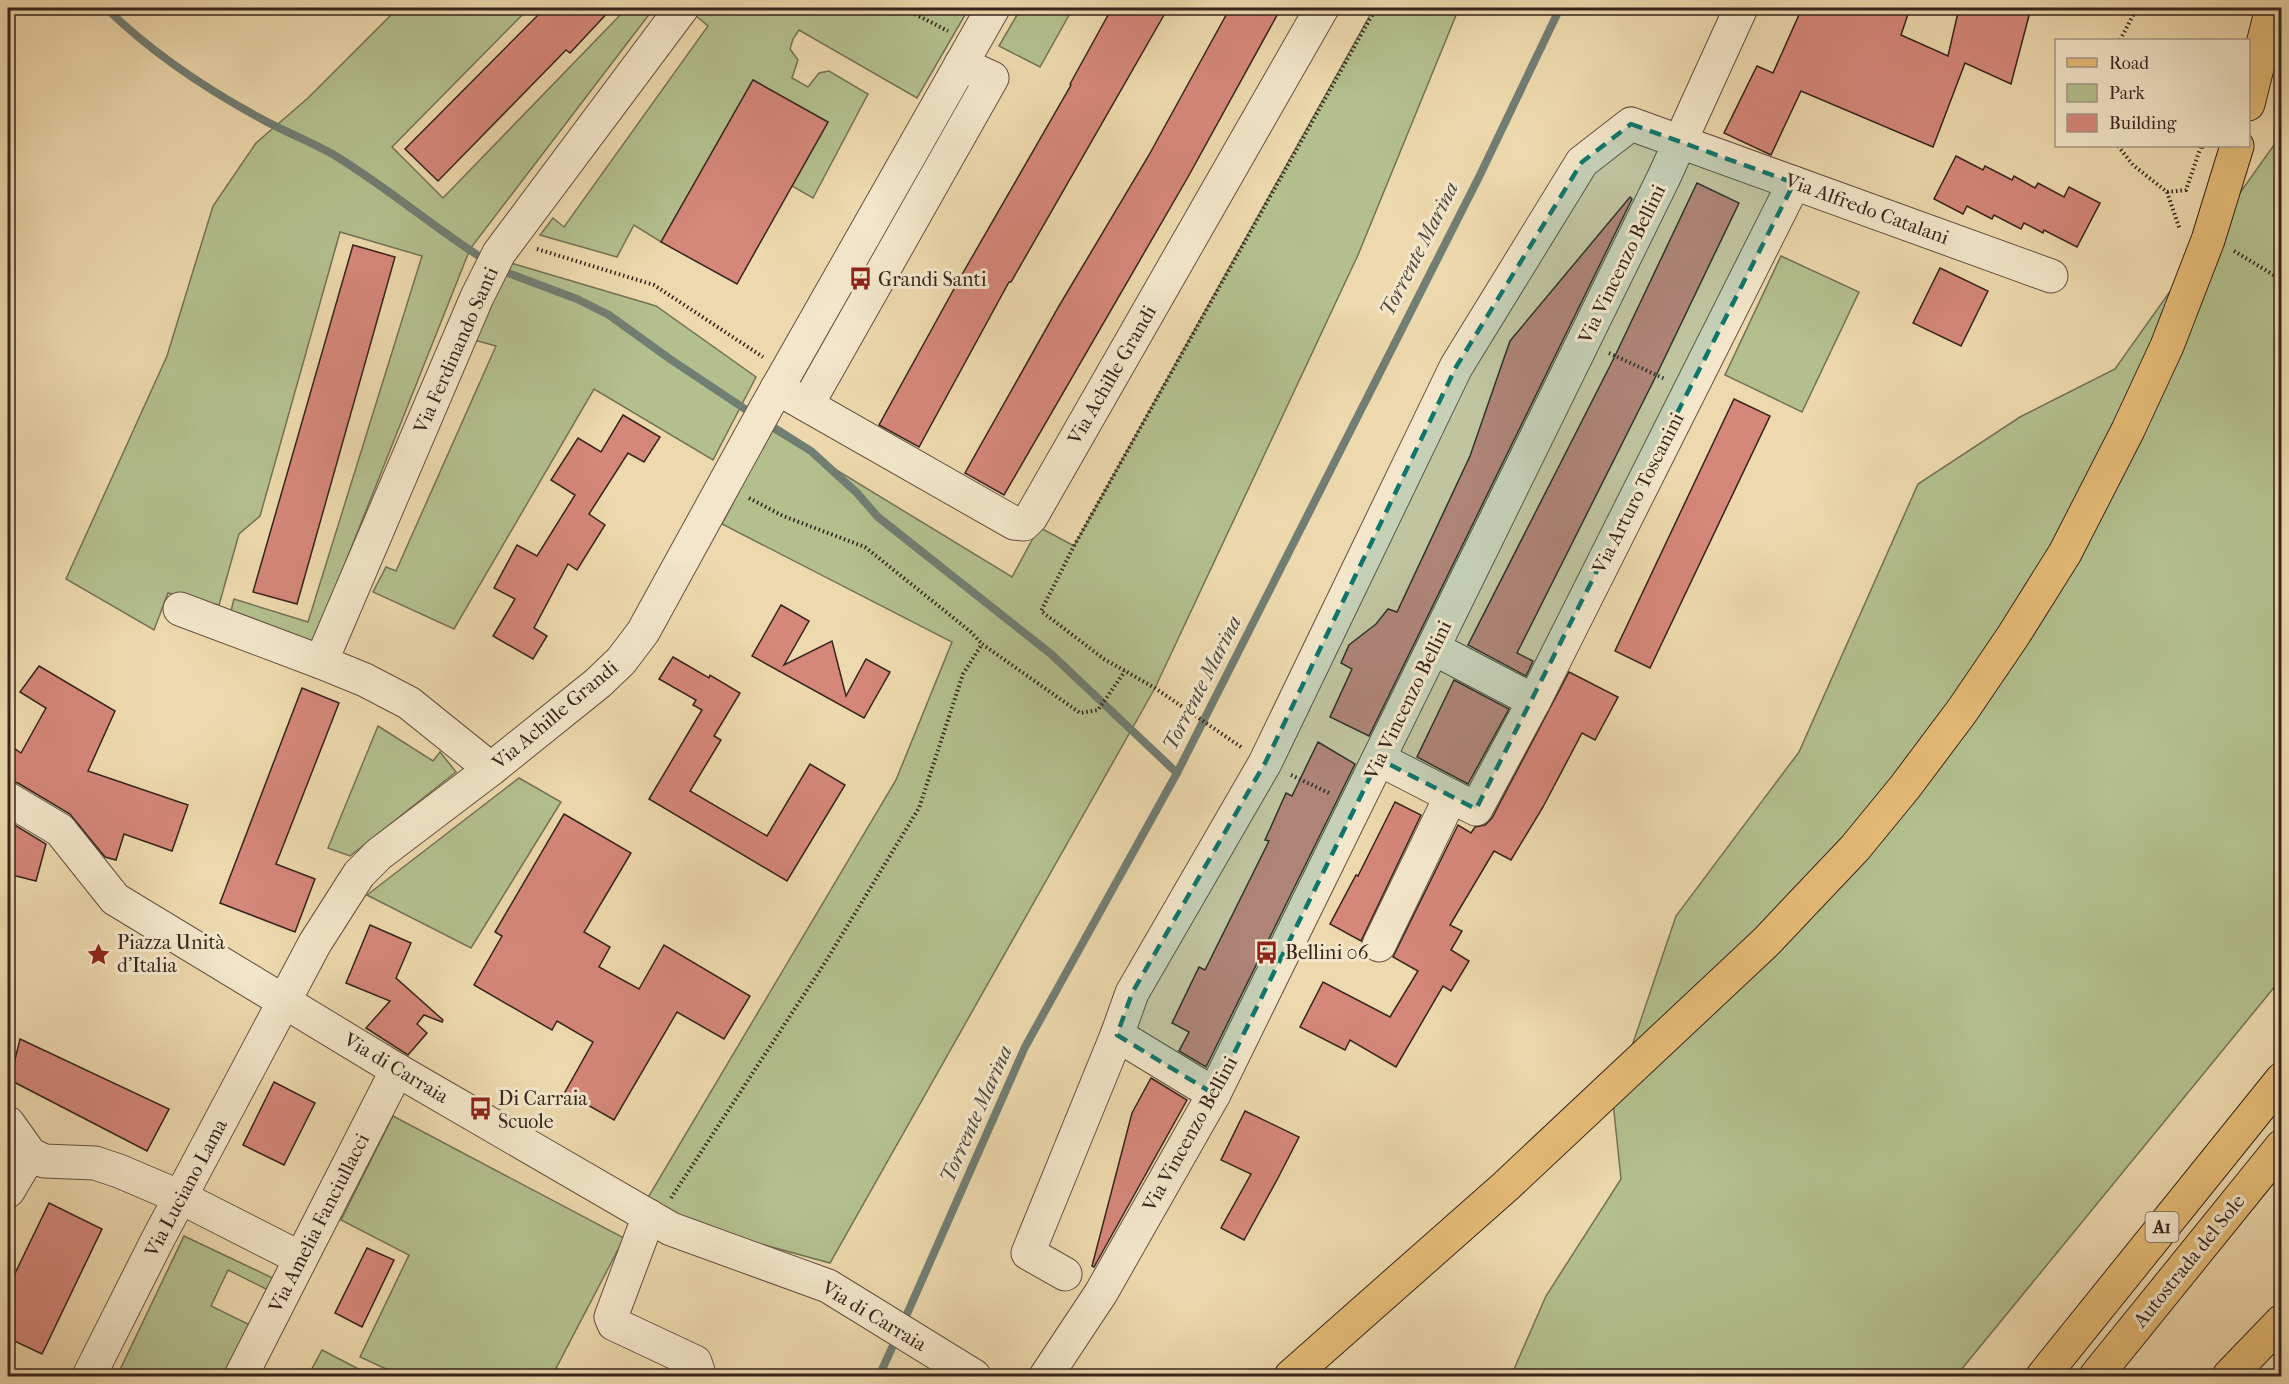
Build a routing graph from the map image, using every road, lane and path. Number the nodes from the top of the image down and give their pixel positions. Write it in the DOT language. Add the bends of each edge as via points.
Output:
graph roads {
  1 [pos="682,8"];
  2 [pos="903,8"];
  3 [pos="993,8"];
  4 [pos="1322,8"];
  5 [pos="1376,8"];
  6 [pos="1741,8"];
  7 [pos="2137,8"];
  8 [pos="2272,8"];
  9 [pos="955,27"];
  10 [pos="2121,39"];
  11 [pos="962,64"];
  12 [pos="2250,97"];
  13 [pos="1682,142"];
  14 [pos="2119,147"];
  15 [pos="2201,147"];
  16 [pos="2223,147"];
  17 [pos="1794,183"];
  18 [pos="2167,192"];
  19 [pos="2195,236"];
  20 [pos="504,247"];
  21 [pos="2052,276"];
  22 [pos="2282,280"];
  23 [pos="1584,340"];
  24 [pos="777,389"];
  25 [pos="1689,391"];
  26 [pos="807,405"];
  27 [pos="724,485"];
  28 [pos="180,609"];
  29 [pos="982,644"];
  30 [pos="1433,648"];
  31 [pos="321,662"];
  32 [pos="1125,671"];
  33 [pos="1534,701"];
  34 [pos="1379,759"];
  35 [pos="1262,761"];
  36 [pos="491,769"];
  37 [pos="1451,796"];
  38 [pos="8,798"];
  39 [pos="1356,805"];
  40 [pos="1379,945"];
  41 [pos="285,1001"];
  42 [pos="1117,1035"];
  43 [pos="398,1070"];
  44 [pos="2282,1078"];
  45 [pos="1214,1094"];
  46 [pos="8,1123"];
  47 [pos="2282,1146"];
  48 [pos="30,1154"];
  49 [pos="8,1191"];
  50 [pos="180,1197"];
  51 [pos="652,1219"];
  52 [pos="300,1258"];
  53 [pos="1065,1274"];
  54 [pos="2282,1321"];
  55 [pos="89,1377"];
  56 [pos="241,1377"];
  57 [pos="695,1377"];
  58 [pos="974,1377"];
  59 [pos="1046,1377"];
  60 [pos="1292,1377"];
  61 [pos="2043,1377"];
  62 [pos="2096,1377"];
  63 [pos="2229,1377"];
  1 -- 20 [label="street, Via Ferdinando Santi"];
  2 -- 9 [label="path" via="952,33"];
  3 -- 11 [label="street, Via Achille Grandi"];
  4 -- 26 [label="street, Via Achille Grandi" via="1024,524 1014,523"];
  5 -- 32 [label="path" via="1041,611"];
  6 -- 13 [label="street, Via Vincenzo Bellini"];
  7 -- 10 [label="path"];
  8 -- 12 [label="main road"];
  11 -- 24 [label="street, Via Achille Grandi"];
  11 -- 26 [label="street" via="992,78"];
  13 -- 17 [label="street, Via Alfredo Catalani"];
  13 -- 23 [label="street, Via Vincenzo Bellini"];
  13 -- 35 [label="street, Via Alfredo Catalani" via="1631,124 1582,162 1456,367"];
  14 -- 18 [label="path" via="2133,165"];
  15 -- 18 [label="path" via="2186,190"];
  16 -- 19 [label="main road"];
  17 -- 21 [label="street, Via Alfredo Catalani"];
  17 -- 25 [label="street, Via Arturo Toscanini"];
  18 -- 19 [label="path"];
  19 -- 22 [label="path" via="2236,251"];
  19 -- 60 [label="main road" via="2167,346 2065,553 1988,673 1905,788 1855,848 1766,942 1506,1186"];
  20 -- 24 [label="path" via="654,285"];
  20 -- 31 [label="street, Via Ferdinando Santi" via="477,297"];
  23 -- 25 [label="path"];
  23 -- 30 [label="street, Via Vincenzo Bellini"];
  24 -- 26 [label="street, Via Achille Grandi"];
  24 -- 27 [label="street, Via Achille Grandi"];
  25 -- 33 [label="street, Via Arturo Toscanini"];
  27 -- 29 [label="path" via="783,516 865,547"];
  27 -- 36 [label="street, Via Achille Grandi" via="643,632 621,661"];
  28 -- 31 [label="street"];
  29 -- 32 [label="path" via="1080,713 1098,710"];
  29 -- 51 [label="path" via="963,674 920,808 826,961"];
  30 -- 33 [label="street"];
  30 -- 34 [label="street, Via Vincenzo Bellini"];
  31 -- 36 [label="street" via="409,703"];
  32 -- 35 [label="path"];
  33 -- 37 [label="street, Via Arturo Toscanini" via="1476,809"];
  34 -- 37 [label="street"];
  34 -- 39 [label="street, Via Vincenzo Bellini"];
  35 -- 39 [label="path"];
  35 -- 42 [label="street" via="1132,993"];
  36 -- 41 [label="street, Via Achille Grandi" via="379,854 359,874 315,943"];
  37 -- 40 [label="street"];
  38 -- 41 [label="street, Via di Carraia" via="60,830 115,899"];
  39 -- 45 [label="street, Via Vincenzo Bellini"];
  41 -- 43 [label="street, Via di Carraia"];
  41 -- 50 [label="street, Via Luciano Lama"];
  42 -- 45 [label="street"];
  42 -- 53 [label="street" via="1028,1253"];
  43 -- 51 [label="street, Via di Carraia"];
  43 -- 52 [label="street, Via Amelia Fanciullacci"];
  44 -- 61 [label="main road, A1"];
  45 -- 59 [label="street, Via Vincenzo Bellini" via="1101,1293"];
  46 -- 48 [label="street"];
  47 -- 62 [label="main road, Autostrada del Sole / A1"];
  48 -- 49 [label="street"];
  48 -- 50 [label="street" via="44,1161 95,1163"];
  50 -- 52 [label="street"];
  50 -- 55 [label="street, Via Luciano Lama"];
  51 -- 57 [label="street" via="611,1317 614,1324 695,1362"];
  51 -- 58 [label="street, Via di Carraia" via="828,1286"];
  52 -- 56 [label="street, Via Amelia Fanciullacci"];
  54 -- 63 [label="main road"];
}
